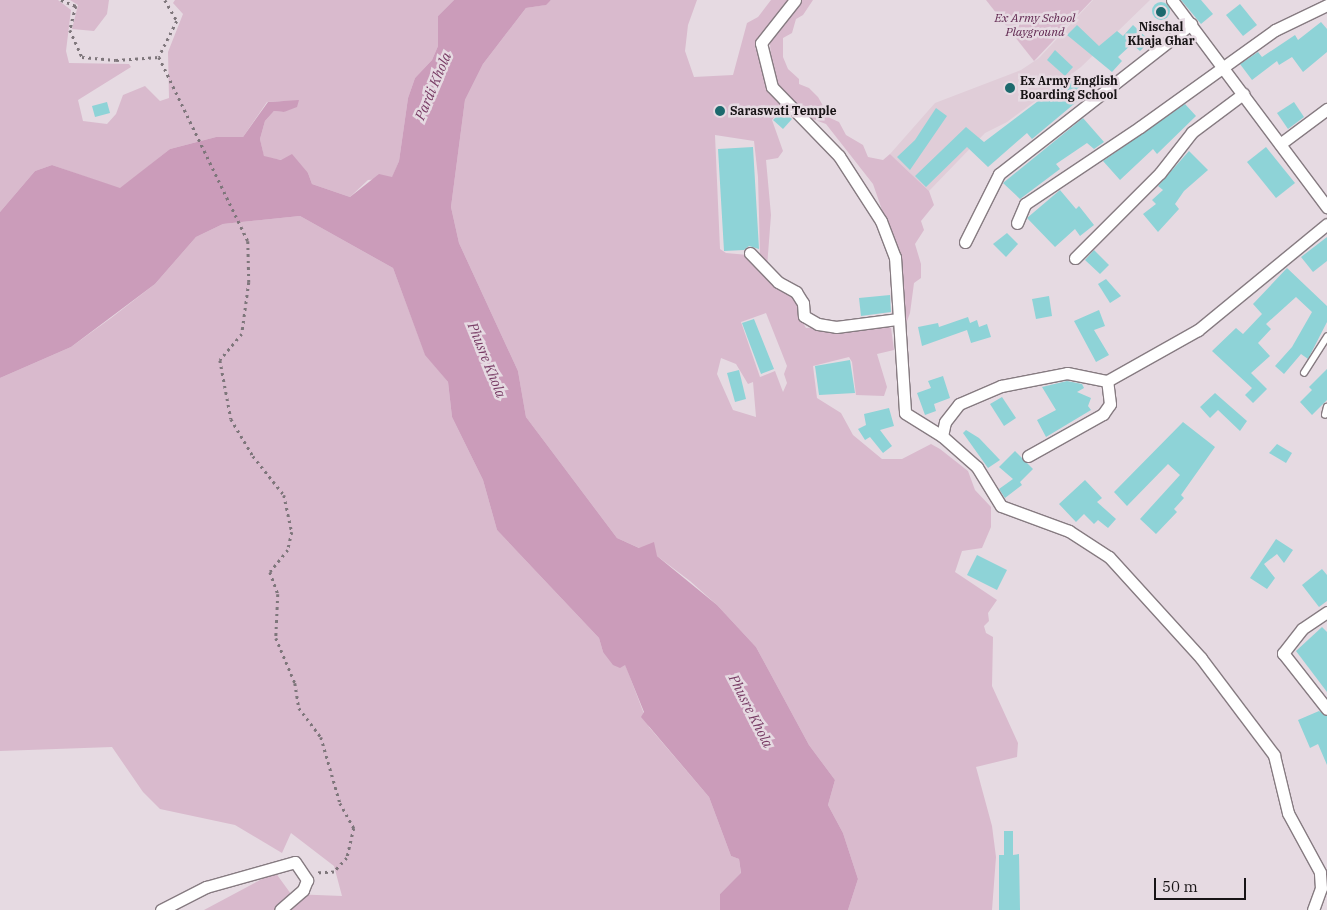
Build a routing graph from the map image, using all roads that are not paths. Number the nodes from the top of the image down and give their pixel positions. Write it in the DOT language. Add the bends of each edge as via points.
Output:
graph roads {
  1 [pos="795,0"];
  2 [pos="1174,1"];
  3 [pos="1327,5"];
  4 [pos="1191,24"];
  5 [pos="1224,67"];
  6 [pos="1243,94"];
  7 [pos="1327,109"];
  8 [pos="1280,144"];
  9 [pos="1327,207"];
  10 [pos="1017,223"];
  11 [pos="1327,224"];
  12 [pos="965,242"];
  13 [pos="750,253"];
  14 [pos="1075,258"];
  15 [pos="898,319"];
  16 [pos="1327,337"];
  17 [pos="1304,373"];
  18 [pos="1107,381"];
  19 [pos="1327,407"];
  20 [pos="1324,415"];
  21 [pos="942,436"];
  22 [pos="1028,456"];
  23 [pos="1327,612"];
  24 [pos="1327,709"];
  25 [pos="1324,890"];
  26 [pos="161,910"];
  27 [pos="280,910"];
  28 [pos="1312,910"];
  1 -- 15 [label="street" via="760,43 772,87 839,156 881,221 895,257"];
  2 -- 4 [label="street"];
  3 -- 5 [label="street" via="1275,30"];
  4 -- 5 [label="street"];
  4 -- 12 [label="street" via="1000,174"];
  5 -- 6 [label="street"];
  5 -- 10 [label="street" via="1025,204"];
  6 -- 8 [label="street"];
  6 -- 14 [label="street" via="1192,132 1160,173"];
  7 -- 8 [label="street"];
  8 -- 9 [label="street"];
  11 -- 18 [label="street" via="1198,330"];
  13 -- 15 [label="street" via="773,277 796,292 803,303 804,316 818,324 836,326"];
  15 -- 21 [label="street" via="905,413"];
  16 -- 17 [label="lane"];
  18 -- 21 [label="street" via="1067,373 1001,386 959,404 944,422"];
  18 -- 22 [label="street" via="1110,404 1103,414"];
  19 -- 20 [label="lane"];
  21 -- 25 [label="street" via="977,467 1001,506 1069,531 1109,557 1202,658 1274,755 1288,813 1320,872"];
  23 -- 24 [label="street" via="1302,629 1283,653"];
  25 -- 28 [label="street"];
  26 -- 27 [label="street" via="206,887 281,863 295,862 307,880 303,890"];
}
